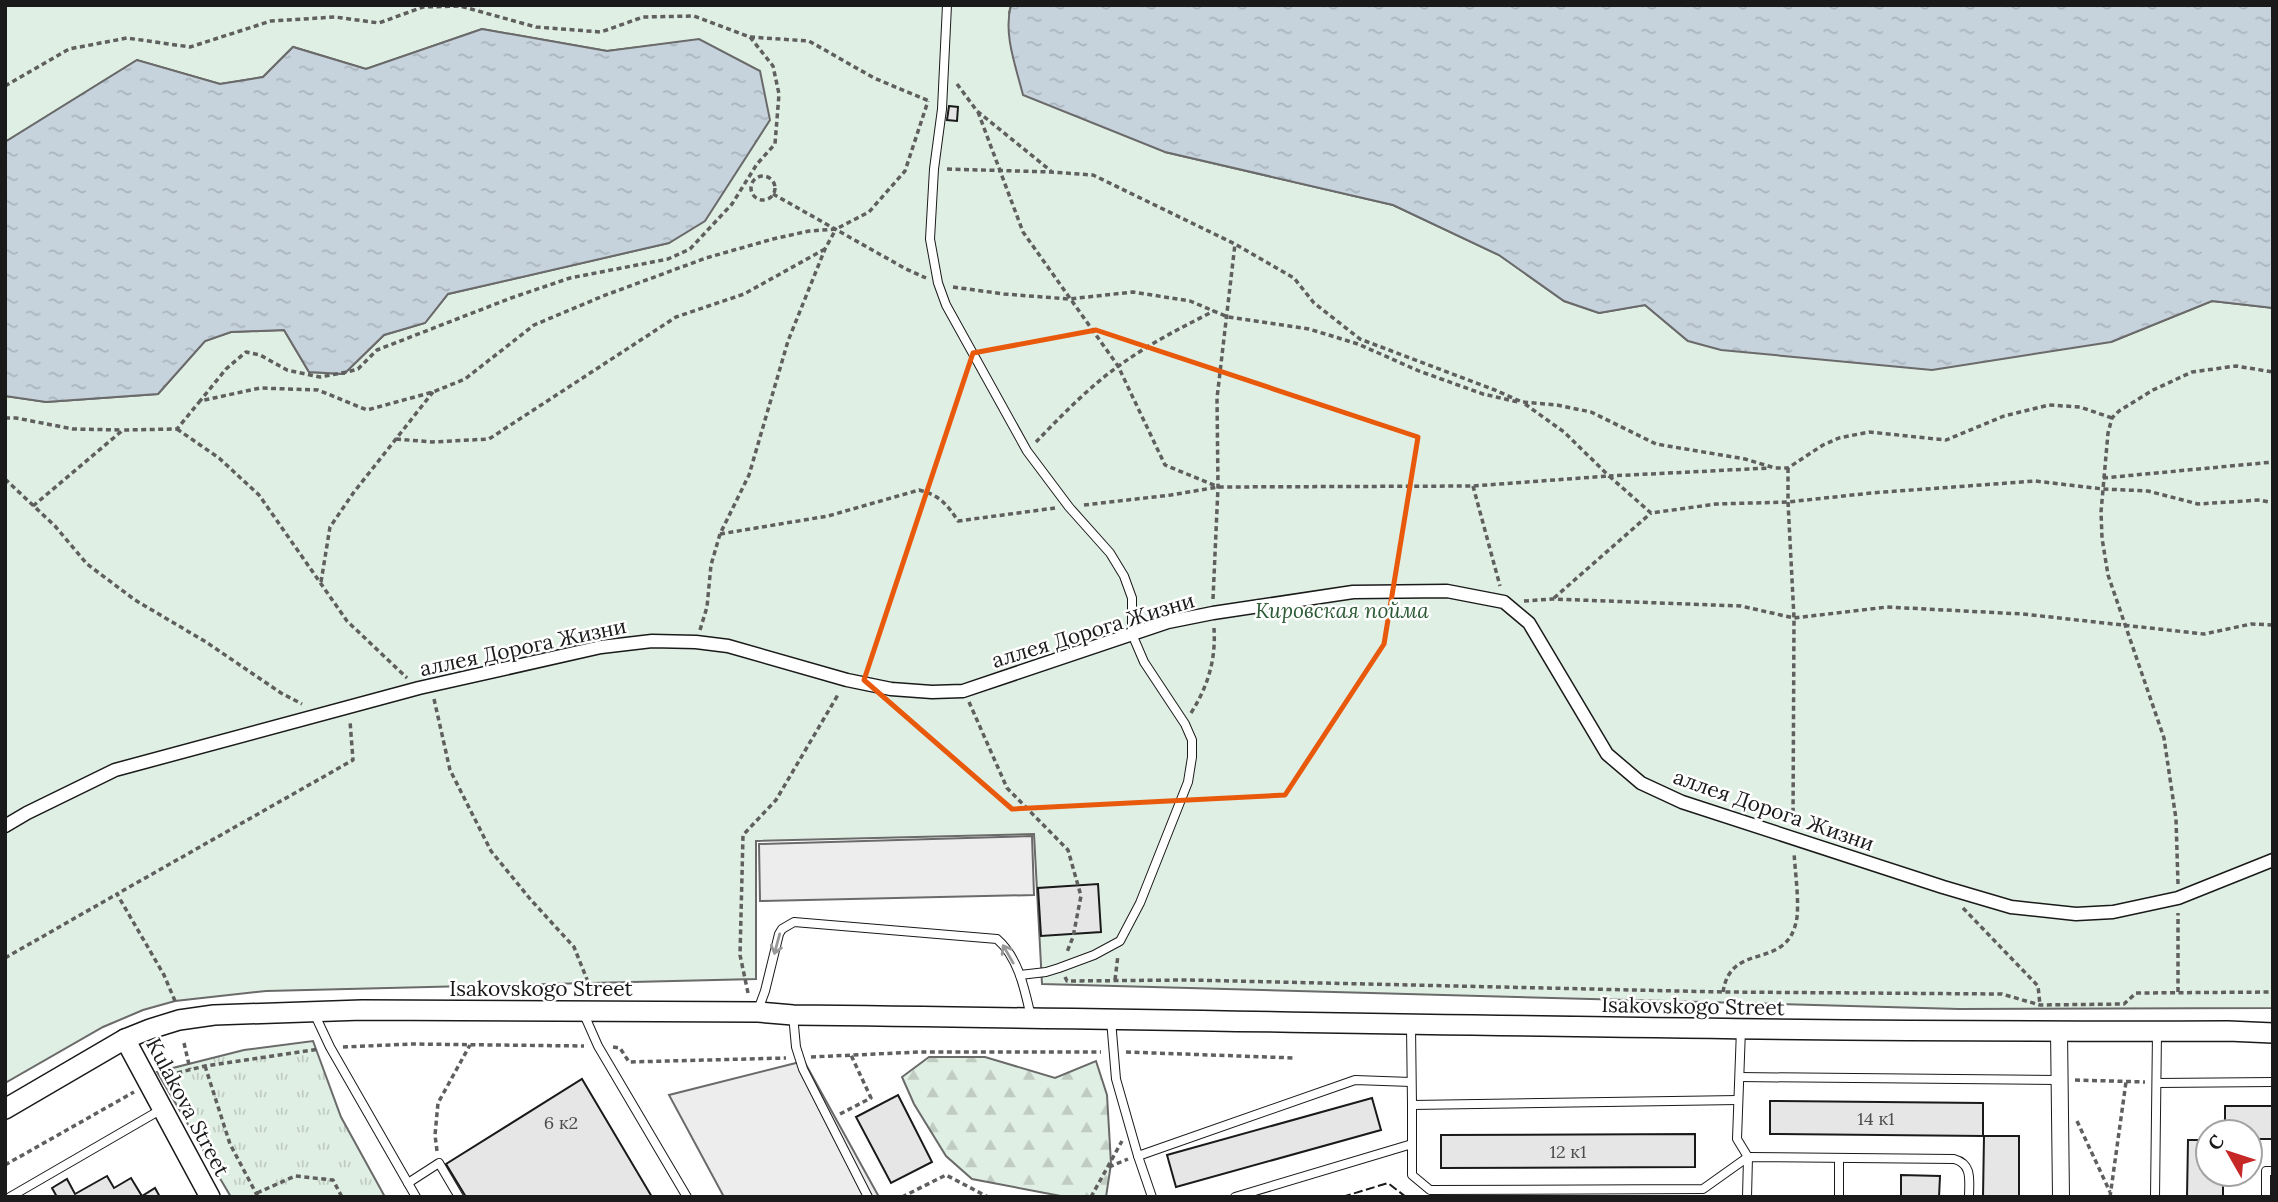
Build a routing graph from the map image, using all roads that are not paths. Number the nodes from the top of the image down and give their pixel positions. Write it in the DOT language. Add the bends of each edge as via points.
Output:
graph roads {
  1 [pos="947,5"];
  2 [pos="1132,634"];
  3 [pos="5,826"];
  4 [pos="2273,860"];
  5 [pos="1020,975"];
  6 [pos="588,1003"];
  7 [pos="312,1010"];
  8 [pos="758,1012"];
  9 [pos="793,1015"];
  10 [pos="1031,1017"];
  11 [pos="1111,1020"];
  12 [pos="1411,1023"];
  13 [pos="1741,1029"];
  14 [pos="2059,1031"];
  15 [pos="2157,1032"];
  16 [pos="2273,1033"];
  17 [pos="125,1039"];
  18 [pos="1740,1077"];
  19 [pos="2059,1080"];
  20 [pos="1411,1082"];
  21 [pos="2273,1082"];
  22 [pos="2158,1083"];
  23 [pos="1738,1100"];
  24 [pos="1412,1105"];
  25 [pos="5,1109"];
  26 [pos="163,1109"];
  27 [pos="1412,1144"];
  28 [pos="1138,1156"];
  29 [pos="1748,1157"];
  30 [pos="1839,1158"];
  31 [pos="2273,1171"];
  32 [pos="408,1183"];
  33 [pos="10,1197"];
  34 [pos="210,1197"];
  35 [pos="416,1197"];
  36 [pos="458,1197"];
  37 [pos="687,1197"];
  38 [pos="868,1197"];
  39 [pos="1152,1197"];
  40 [pos="1235,1197"];
  41 [pos="1747,1197"];
  42 [pos="1839,1197"];
  43 [pos="1969,1197"];
  44 [pos="2061,1197"];
  45 [pos="2155,1197"];
  46 [pos="2266,1197"];
  1 -- 2 [label="lane" via="930,239 938,283 1027,451 1065,507 1110,553 1124,576 1132,598"];
  2 -- 3 [label="street, аллея Дорога Жизни" via="963,691 891,689 728,646 696,642 601,647 425,687 115,770"];
  2 -- 4 [label="street, аллея Дорога Жизни" via="1213,613 1353,592 1447,591 1504,602 1529,623 1607,754 1642,783 1682,802 2011,907 2076,914 2113,912 2178,898"];
  2 -- 5 [label="lane" via="1192,740 1188,782 1120,942 1059,968"];
  5 -- 8 [label="lane, one-way" via="998,939 794,922 779,934"];
  5 -- 10 [label="lane"];
  6 -- 7 [label="street, Isakovskogo Street"];
  6 -- 8 [label="street, Isakovskogo Street"];
  6 -- 37 [label="lane" via="598,1046"];
  7 -- 17 [label="street, Isakovskogo Street" via="202,1017"];
  7 -- 32 [label="lane"];
  8 -- 9 [label="street, Isakovskogo Street"];
  9 -- 10 [label="street, Isakovskogo Street"];
  9 -- 38 [label="lane" via="803,1069"];
  10 -- 11 [label="street, Isakovskogo Street"];
  11 -- 12 [label="street, Isakovskogo Street"];
  11 -- 28 [label="lane" via="1116,1079"];
  12 -- 13 [label="street, Isakovskogo Street"];
  12 -- 20 [label="lane"];
  13 -- 14 [label="street, Isakovskogo Street"];
  13 -- 18 [label="lane"];
  14 -- 15 [label="street, Isakovskogo Street"];
  14 -- 19 [label="street"];
  15 -- 16 [label="street, Isakovskogo Street"];
  15 -- 22 [label="lane"];
  17 -- 25 [label="street, Isakovskogo Street"];
  17 -- 26 [label="street, Kulakova Street"];
  18 -- 19 [label="lane"];
  18 -- 23 [label="lane"];
  19 -- 44 [label="street"];
  20 -- 24 [label="lane"];
  20 -- 28 [label="lane" via="1355,1080"];
  21 -- 22 [label="lane"];
  22 -- 45 [label="lane"];
  23 -- 24 [label="lane"];
  23 -- 29 [label="lane" via="1737,1139"];
  24 -- 27 [label="lane"];
  26 -- 33 [label="lane"];
  26 -- 34 [label="street, Kulakova Street"];
  27 -- 29 [label="lane" via="1412,1175 1430,1190 1703,1189"];
  27 -- 40 [label="lane"];
  28 -- 39 [label="lane"];
  29 -- 30 [label="lane"];
  29 -- 41 [label="lane"];
  30 -- 42 [label="lane"];
  30 -- 43 [label="lane" via="1960,1160 1968,1168"];
  31 -- 46 [label="lane" via="2266,1171"];
  32 -- 35 [label="lane"];
  32 -- 36 [label="lane" via="439,1163"];
}
